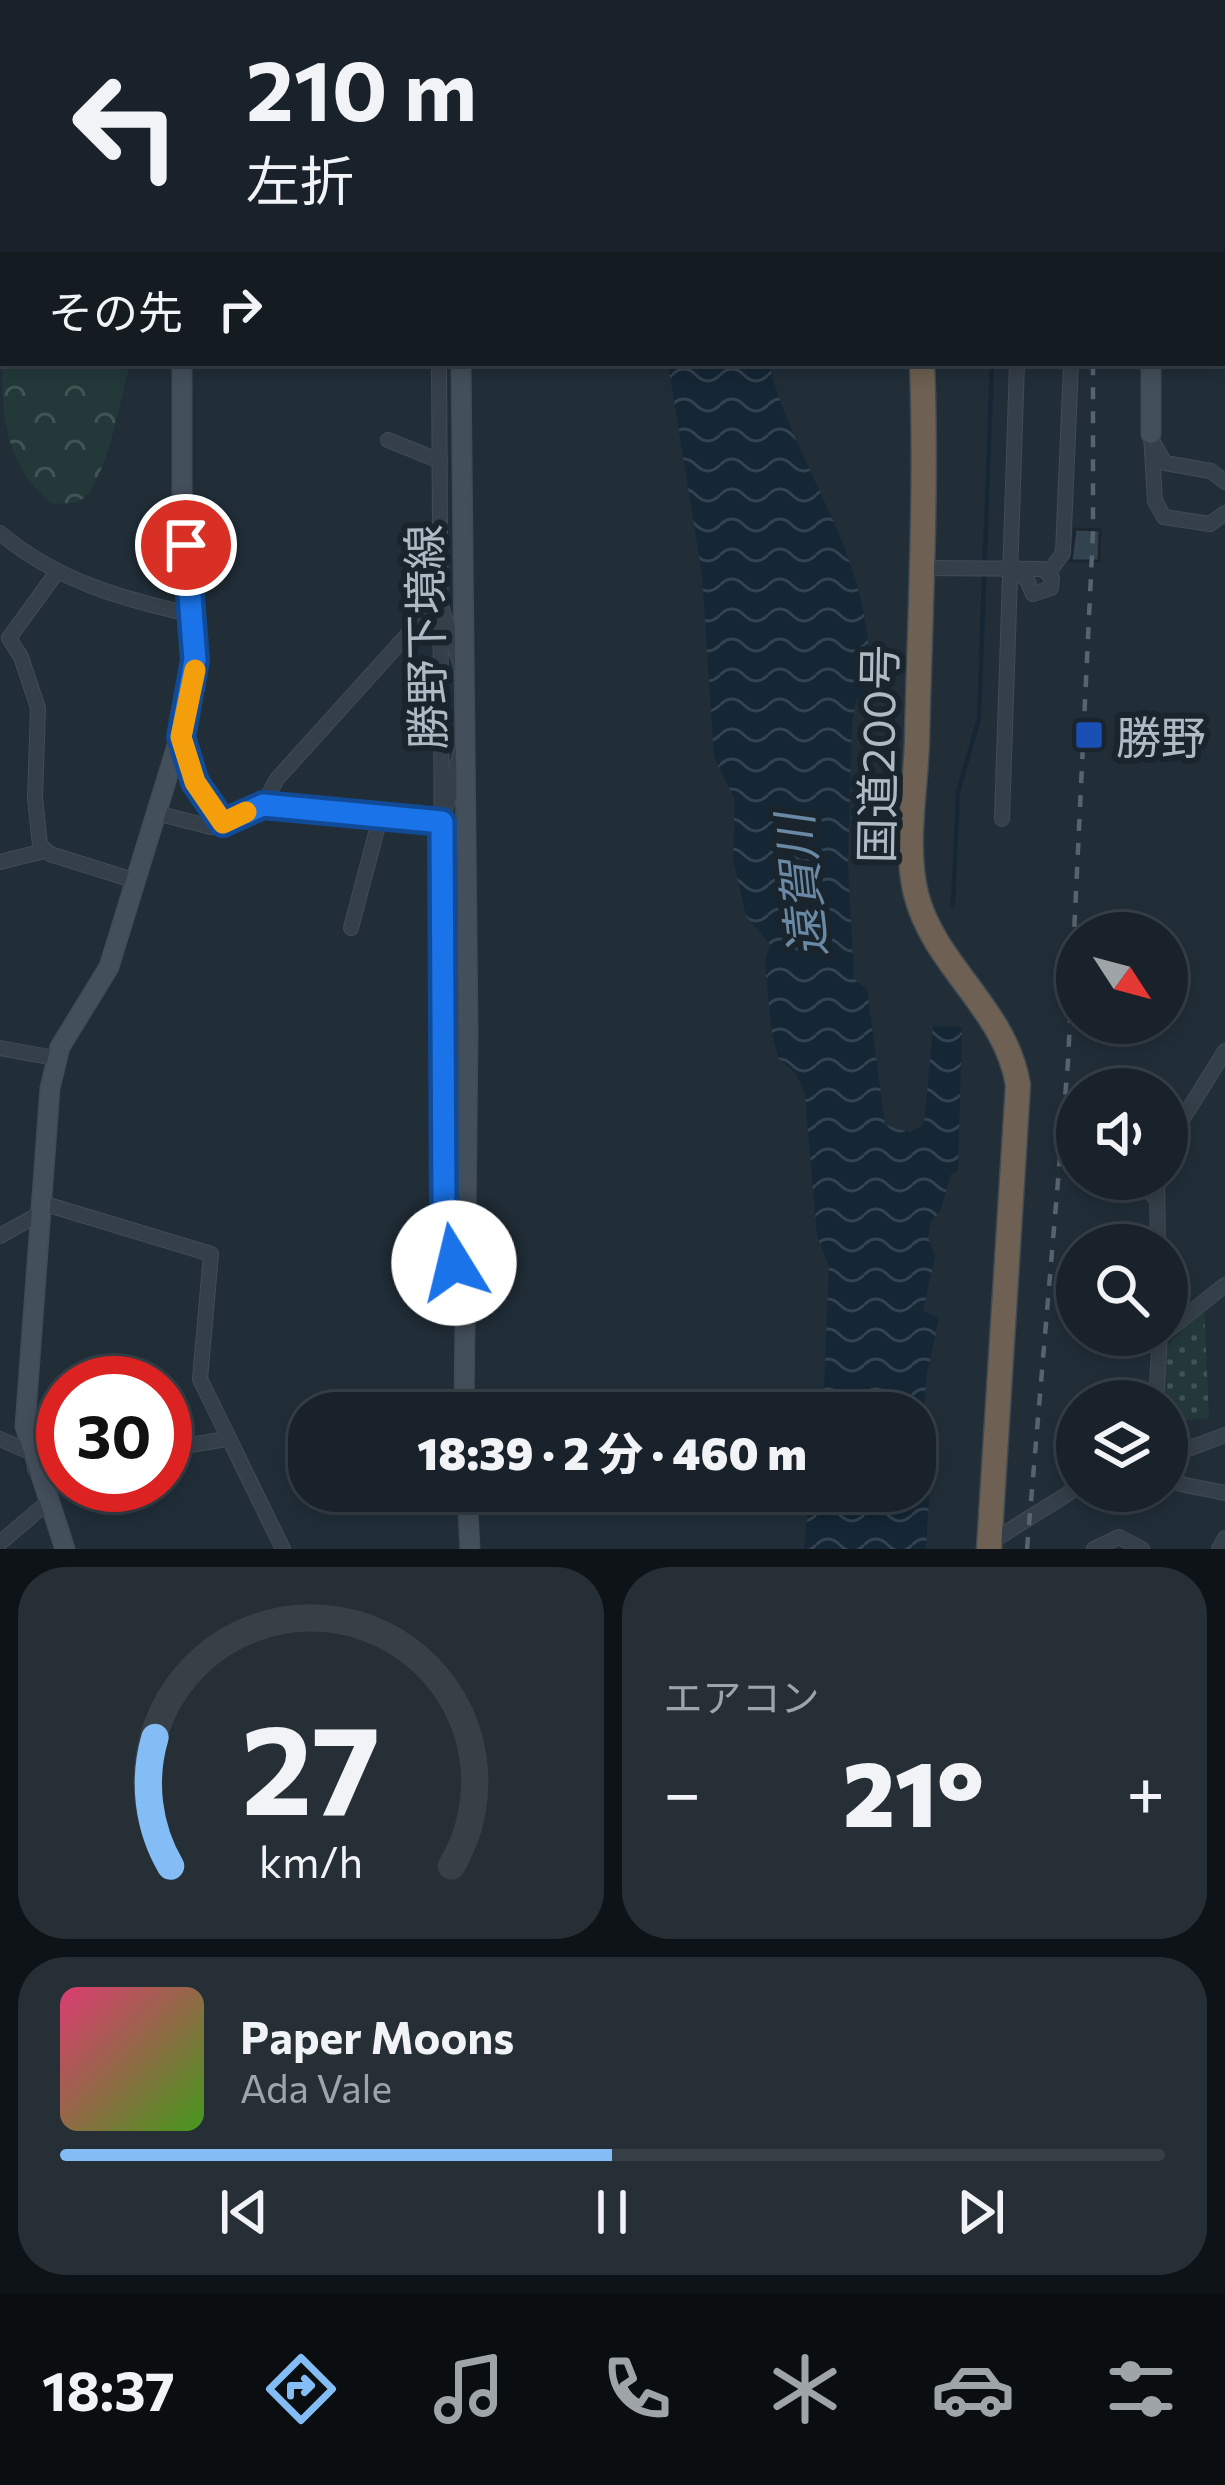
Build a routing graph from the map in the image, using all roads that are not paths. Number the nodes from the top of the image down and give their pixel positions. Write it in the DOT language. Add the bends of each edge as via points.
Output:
graph roads {
  1 [pos="182,366"];
  2 [pos="439,366"];
  3 [pos="461,366"];
  4 [pos="922,366"];
  5 [pos="1017,366"];
  6 [pos="1071,366"];
  7 [pos="1151,366"];
  8 [pos="440,426"];
  9 [pos="1151,434"];
  10 [pos="388,440"];
  11 [pos="440,461"];
  12 [pos="1225,482"];
  13 [pos="461,511"];
  14 [pos="1225,514"];
  15 [pos="0,533"];
  16 [pos="924,568"];
  17 [pos="1012,569"];
  18 [pos="56,572"];
  19 [pos="1049,572"];
  20 [pos="441,606"];
  21 [pos="194,615"];
  22 [pos="464,671"];
  23 [pos="181,737"];
  24 [pos="464,740"];
  25 [pos="263,805"];
  26 [pos="156,813"];
  27 [pos="380,818"];
  28 [pos="1002,819"];
  29 [pos="223,823"];
  30 [pos="442,829"];
  31 [pos="44,851"];
  32 [pos="0,862"];
  33 [pos="136,881"];
  34 [pos="466,926"];
  35 [pos="351,928"];
  36 [pos="0,1048"];
  37 [pos="1225,1051"];
  38 [pos="55,1058"];
  39 [pos="1188,1110"];
  40 [pos="41,1208"];
  41 [pos="0,1236"];
  42 [pos="1225,1285"];
  43 [pos="466,1307"];
  44 [pos="1188,1314"];
  45 [pos="464,1392"];
  46 [pos="1225,1435"];
  47 [pos="0,1439"];
  48 [pos="227,1439"];
  49 [pos="192,1445"];
  50 [pos="1188,1449"];
  51 [pos="33,1461"];
  52 [pos="36,1461"];
  53 [pos="36,1469"];
  54 [pos="1188,1486"];
  55 [pos="1225,1493"];
  56 [pos="1056,1502"];
  57 [pos="36,1512"];
  58 [pos="52,1512"];
  59 [pos="468,1512"];
  60 [pos="1225,1538"];
  61 [pos="0,1543"];
  62 [pos="990,1545"];
  63 [pos="65,1549"];
  64 [pos="283,1549"];
  65 [pos="470,1549"];
  66 [pos="1094,1549"];
  67 [pos="1142,1549"];
  68 [pos="1219,1549"];
  1 -- 21 [label="street" via="182,510"];
  2 -- 8 [label="street"];
  3 -- 13 [label="street, 勝野下境線"];
  4 -- 16 [label="highway, 国道200号"];
  5 -- 17 [label="street"];
  6 -- 19 [label="street" via="1063,553"];
  7 -- 9 [label="street"];
  8 -- 11 [label="street"];
  8 -- 13 [label="street"];
  9 -- 12 [label="street" via="1166,463 1211,471"];
  9 -- 14 [label="street" via="1154,501 1164,518 1210,524"];
  10 -- 11 [label="street"];
  11 -- 20 [label="street"];
  13 -- 22 [label="street, 勝野下境線"];
  15 -- 18 [label="street"];
  16 -- 17 [label="street"];
  16 -- 62 [label="highway, 国道200号" via="916,895 1006,1039 1018,1085"];
  17 -- 19 [label="street"];
  17 -- 19 [label="street" via="1039,596 1051,588"];
  17 -- 28 [label="street"];
  18 -- 21 [label="street" via="132,602"];
  18 -- 31 [label="street" via="9,638 38,708 36,832"];
  20 -- 22 [label="street"];
  20 -- 25 [label="street" via="277,779"];
  20 -- 30 [label="street"];
  21 -- 23 [label="street" via="194,687"];
  22 -- 24 [label="street, 勝野下境線"];
  23 -- 26 [label="street"];
  23 -- 29 [label="street" via="195,782"];
  24 -- 30 [label="street"];
  24 -- 34 [label="street, 勝野下境線"];
  25 -- 27 [label="street"];
  25 -- 29 [label="street"];
  26 -- 29 [label="street" via="198,826"];
  26 -- 33 [label="street"];
  27 -- 30 [label="street"];
  27 -- 35 [label="street"];
  30 -- 34 [label="street"];
  30 -- 43 [label="street" via="444,1211"];
  31 -- 32 [label="street"];
  31 -- 33 [label="street"];
  33 -- 38 [label="street" via="109,967"];
  34 -- 43 [label="street, 勝野下境線"];
  36 -- 38 [label="street"];
  37 -- 39 [label="street"];
  38 -- 40 [label="street"];
  40 -- 41 [label="street"];
  40 -- 48 [label="street" via="211,1254 200,1379"];
  40 -- 51 [label="street" via="26,1389"];
  42 -- 44 [label="street"];
  43 -- 45 [label="street, 勝野下境線"];
  46 -- 50 [label="street"];
  47 -- 51 [label="street"];
  48 -- 49 [label="street"];
  48 -- 64 [label="street"];
  51 -- 52 [label="street"];
  51 -- 53 [label="street"];
  54 -- 55 [label="street"];
  56 -- 62 [label="street"];
  57 -- 61 [label="street"];
  58 -- 63 [label="street"];
  59 -- 65 [label="street"];
  60 -- 68 [label="street"];
  66 -- 67 [label="street" via="1119,1537"];
}
